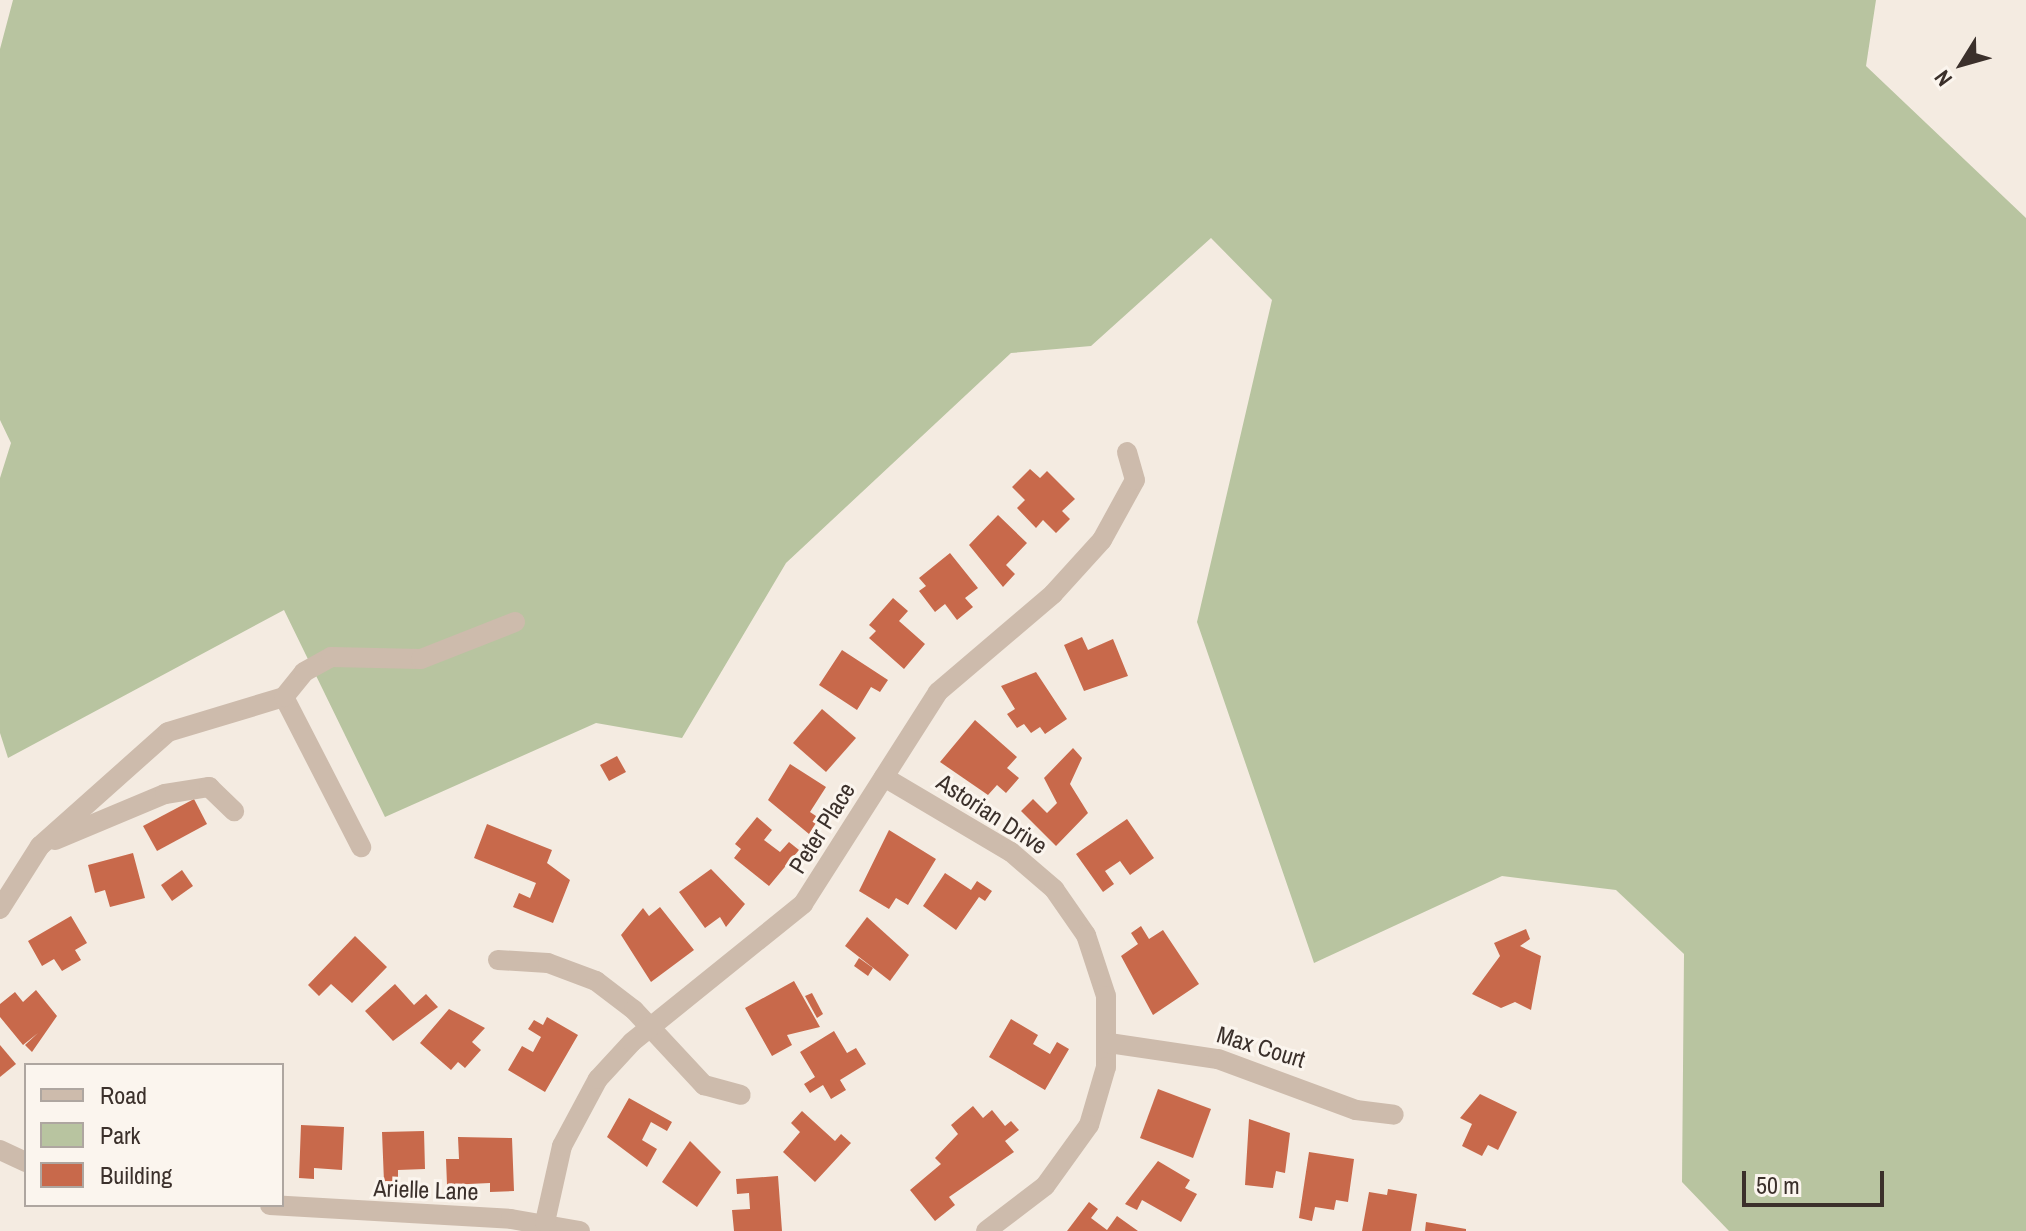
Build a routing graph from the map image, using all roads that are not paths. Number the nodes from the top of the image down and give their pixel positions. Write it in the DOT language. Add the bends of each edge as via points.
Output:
graph roads {
  1 [pos="1127,452"];
  2 [pos="515,622"];
  3 [pos="284,697"];
  4 [pos="884,777"];
  5 [pos="234,811"];
  6 [pos="40,846"];
  7 [pos="361,847"];
  8 [pos="0,909"];
  9 [pos="498,960"];
  10 [pos="650,1027"];
  11 [pos="1109,1043"];
  12 [pos="741,1095"];
  13 [pos="1394,1115"];
  14 [pos="0,1150"];
  15 [pos="24,1161"];
  16 [pos="276,1207"];
  17 [pos="319,1222"];
  18 [pos="545,1222"];
  19 [pos="580,1231"];
  20 [pos="986,1231"];
  1 -- 4 [label="street, Peter Place" via="1135,480 1102,540 1053,594 963,665"];
  2 -- 3 [label="street" via="421,659 331,657 304,672"];
  3 -- 6 [label="street" via="168,732"];
  3 -- 7 [label="street"];
  4 -- 10 [label="street, Peter Place" via="803,904"];
  4 -- 11 [label="street, Astorian Drive" via="1011,852 1054,889 1096,959"];
  5 -- 6 [label="street" via="209,787 165,794"];
  6 -- 8 [label="street"];
  9 -- 10 [label="street" via="573,971 615,994"];
  10 -- 12 [label="street" via="704,1085"];
  10 -- 18 [label="street, Peter Place" via="598,1079 572,1121"];
  11 -- 13 [label="street, Max Court" via="1218,1059 1356,1110"];
  11 -- 20 [label="street, Astorian Drive" via="1100,1093 1069,1158"];
  14 -- 15 [label="street"];
  16 -- 17 [label="street, Arielle Lane"];
  17 -- 18 [label="street, Arielle Lane"];
  18 -- 19 [label="street, Arielle Lane"];
}
